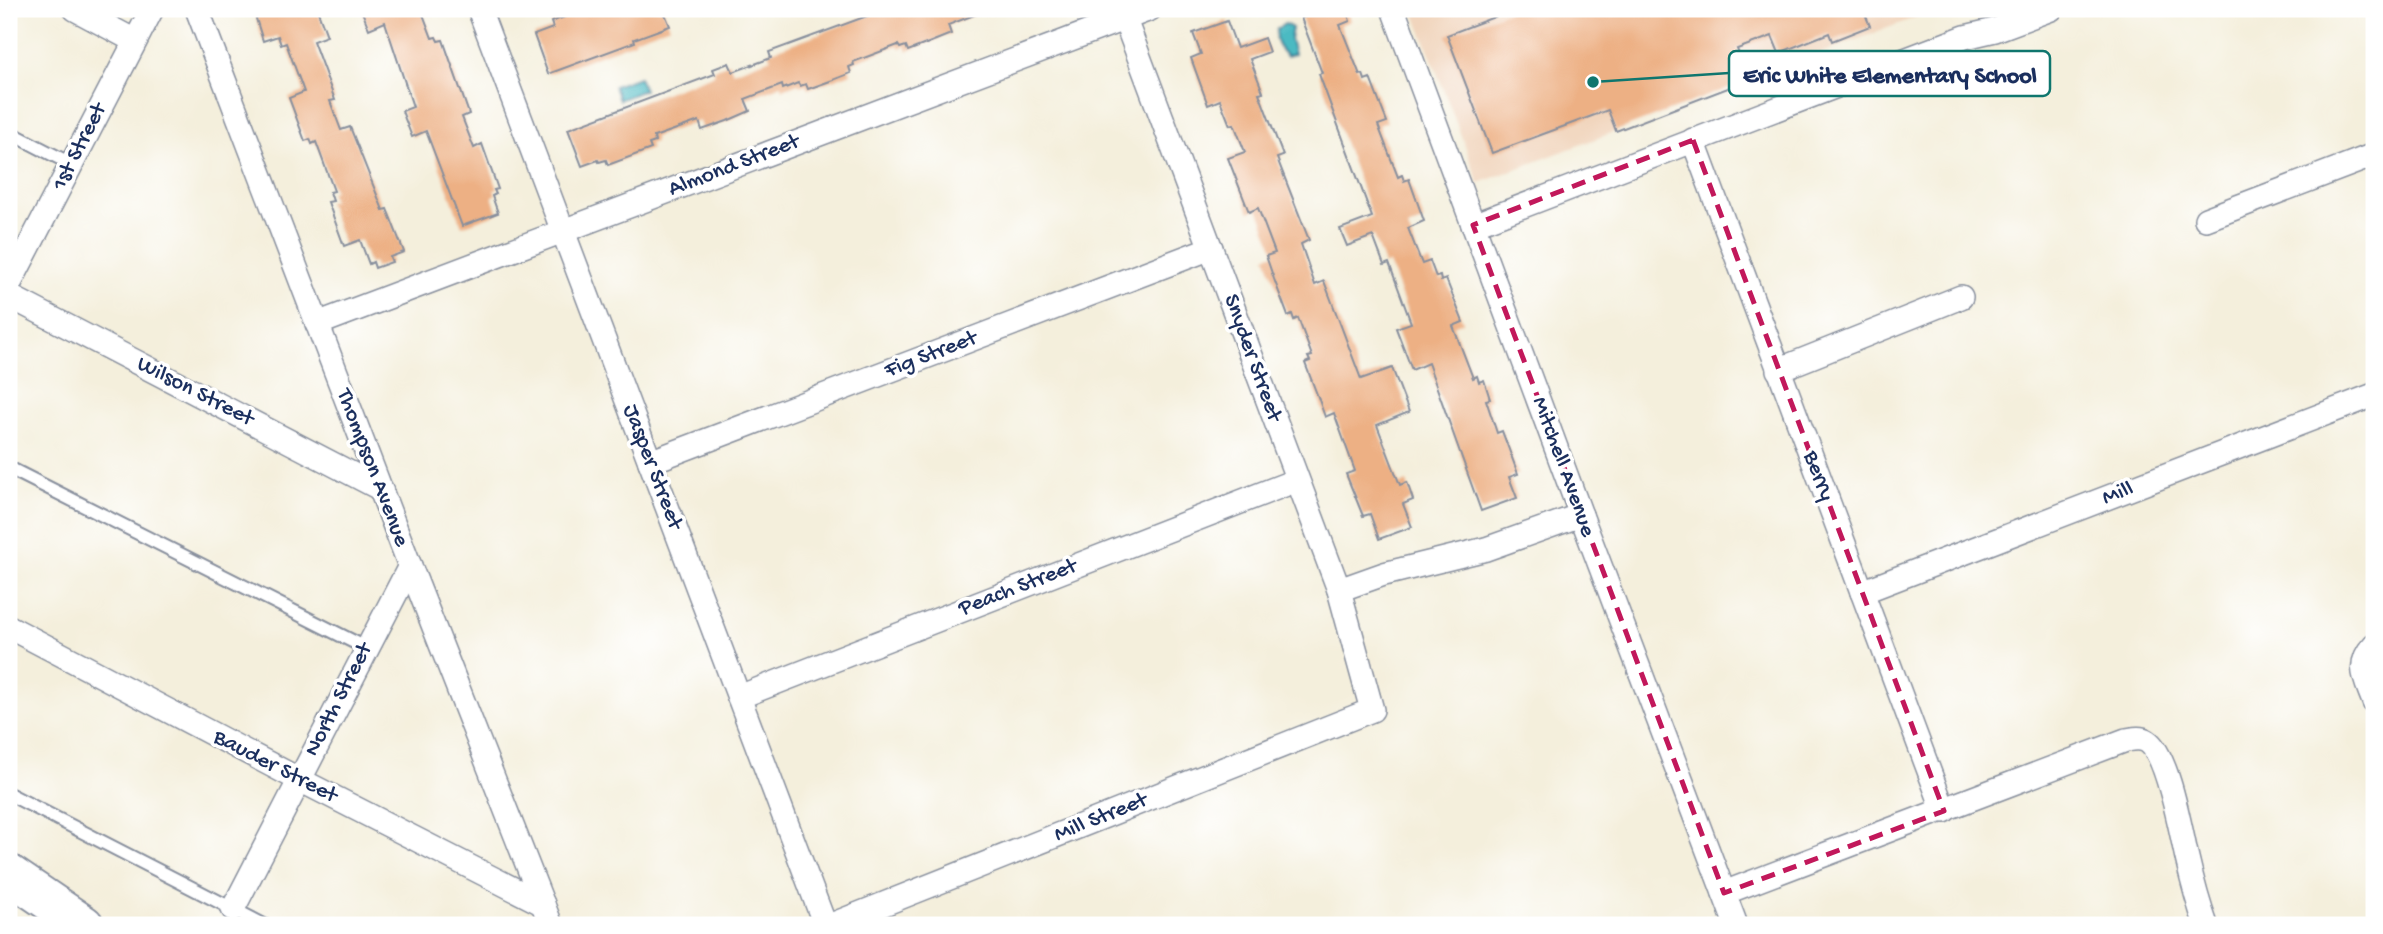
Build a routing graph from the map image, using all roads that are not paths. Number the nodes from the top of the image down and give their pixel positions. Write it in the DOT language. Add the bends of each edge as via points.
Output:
graph roads {
  1 [pos="75,9"];
  2 [pos="152,9"];
  3 [pos="197,9"];
  4 [pos="479,9"];
  5 [pos="1150,9"];
  6 [pos="1393,9"];
  7 [pos="2051,9"];
  8 [pos="1123,13"];
  9 [pos="135,41"];
  10 [pos="9,132"];
  11 [pos="1693,141"];
  12 [pos="2374,155"];
  13 [pos="71,164"];
  14 [pos="2206,219"];
  15 [pos="1473,225"];
  16 [pos="563,231"];
  17 [pos="1212,248"];
  18 [pos="9,285"];
  19 [pos="9,296"];
  20 [pos="1961,297"];
  21 [pos="317,324"];
  22 [pos="1778,370"];
  23 [pos="2374,396"];
  24 [pos="650,462"];
  25 [pos="9,468"];
  26 [pos="1297,480"];
  27 [pos="380,489"];
  28 [pos="1581,515"];
  29 [pos="410,566"];
  30 [pos="1339,590"];
  31 [pos="1862,592"];
  32 [pos="9,627"];
  33 [pos="2374,645"];
  34 [pos="366,649"];
  35 [pos="739,697"];
  36 [pos="2374,702"];
  37 [pos="1371,710"];
  38 [pos="298,779"];
  39 [pos="9,794"];
  40 [pos="1944,811"];
  41 [pos="9,874"];
  42 [pos="1724,893"];
  43 [pos="233,909"];
  44 [pos="547,915"];
  45 [pos="84,925"];
  46 [pos="264,925"];
  47 [pos="825,925"];
  48 [pos="831,925"];
  49 [pos="1736,925"];
  50 [pos="2206,925"];
  1 -- 9 [label="street"];
  2 -- 9 [label="street, 1st Street"];
  3 -- 21 [label="street, Thompson Avenue"];
  4 -- 16 [label="street, Jasper Street"];
  5 -- 8 [label="street, Almond Street"];
  6 -- 15 [label="street, Mitchell Avenue"];
  7 -- 11 [label="street"];
  8 -- 16 [label="street, Almond Street"];
  8 -- 17 [label="street, Snyder Street"];
  9 -- 13 [label="street, 1st Street"];
  10 -- 13 [label="lane"];
  11 -- 15 [label="street"];
  11 -- 22 [label="street, Berry"];
  12 -- 14 [label="street"];
  13 -- 18 [label="street, 1st Street"];
  15 -- 28 [label="street, Mitchell Avenue"];
  16 -- 21 [label="street, Almond Street"];
  16 -- 24 [label="street, Jasper Street"];
  17 -- 24 [label="street, Fig Street"];
  17 -- 26 [label="street, Snyder Street"];
  19 -- 27 [label="street, Wilson Street"];
  20 -- 22 [label="street"];
  21 -- 27 [label="street, Thompson Avenue"];
  22 -- 31 [label="street, Berry"];
  23 -- 31 [label="street, Mill"];
  24 -- 35 [label="street, Jasper Street"];
  25 -- 34 [label="lane"];
  26 -- 30 [label="street, Snyder Street"];
  26 -- 35 [label="street, Peach Street"];
  27 -- 29 [label="street, Thompson Avenue"];
  28 -- 30 [label="street" via="1486,549"];
  28 -- 42 [label="street, Mitchell Avenue"];
  29 -- 34 [label="street, North Street"];
  29 -- 44 [label="street, Thompson Avenue"];
  30 -- 37 [label="street, Snyder Street"];
  31 -- 40 [label="street, Berry"];
  32 -- 38 [label="street, Bauder Street"];
  33 -- 36 [label="street" via="2363,662"];
  34 -- 38 [label="street, North Street"];
  35 -- 47 [label="street, Jasper Street"];
  37 -- 48 [label="street, Mill Street"];
  38 -- 43 [label="street, North Street"];
  38 -- 44 [label="street, Bauder Street"];
  39 -- 43 [label="lane"];
  40 -- 42 [label="street"];
  40 -- 50 [label="street" via="2126,740 2146,741 2171,789"];
  41 -- 45 [label="highway"];
  42 -- 49 [label="street, Mitchell Avenue"];
  43 -- 46 [label="lane"];
}
